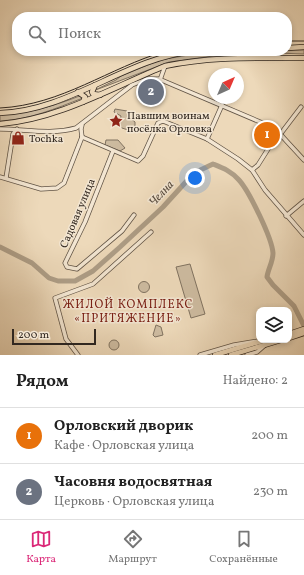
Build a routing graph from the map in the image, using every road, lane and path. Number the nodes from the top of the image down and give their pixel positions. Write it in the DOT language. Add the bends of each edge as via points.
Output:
graph roads {
  1 [pos="292,48"];
  2 [pos="304,48"];
  3 [pos="170,56"];
  4 [pos="273,56"];
  5 [pos="268,58"];
  6 [pos="304,58"];
  7 [pos="165,66"];
  8 [pos="138,77"];
  9 [pos="160,79"];
  10 [pos="95,86"];
  11 [pos="78,92"];
  12 [pos="100,95"];
  13 [pos="83,102"];
  14 [pos="222,105"];
  15 [pos="301,107"];
  16 [pos="0,113"];
  17 [pos="23,121"];
  18 [pos="0,124"];
  19 [pos="83,124"];
  20 [pos="0,129"];
  21 [pos="17,129"];
  22 [pos="23,130"];
  23 [pos="280,134"];
  24 [pos="82,137"];
  25 [pos="207,139"];
  26 [pos="113,150"];
  27 [pos="304,160"];
  28 [pos="252,170"];
  29 [pos="0,177"];
  30 [pos="6,178"];
  31 [pos="304,201"];
  32 [pos="134,215"];
  33 [pos="286,216"];
  34 [pos="151,232"];
  35 [pos="304,235"];
  36 [pos="304,329"];
  37 [pos="304,333"];
  38 [pos="292,335"];
  39 [pos="292,335"];
  40 [pos="256,342"];
  41 [pos="258,343"];
  42 [pos="260,343"];
  43 [pos="264,343"];
  44 [pos="78,355"];
  45 [pos="200,355"];
  46 [pos="215,355"];
  47 [pos="231,355"];
  48 [pos="247,355"];
  1 -- 2 [label="main road"];
  3 -- 10 [label="main road"];
  4 -- 5 [label="main road"];
  5 -- 6 [label="main road"];
  5 -- 7 [label="main road" via="224,58"];
  7 -- 8 [label="main road"];
  7 -- 9 [label="street"];
  8 -- 9 [label="street"];
  8 -- 12 [label="main road"];
  9 -- 14 [label="street"];
  9 -- 19 [label="street" via="147,79 132,85"];
  10 -- 11 [label="main road"];
  10 -- 12 [label="main road" via="93,94"];
  11 -- 13 [label="main road" via="85,97"];
  11 -- 16 [label="main road" via="48,104"];
  12 -- 13 [label="main road"];
  13 -- 17 [label="main road"];
  14 -- 23 [label="street" via="272,127"];
  14 -- 25 [label="street"];
  15 -- 23 [label="street"];
  17 -- 18 [label="main road"];
  17 -- 22 [label="street"];
  19 -- 22 [label="street" via="66,130"];
  19 -- 24 [label="street"];
  20 -- 21 [label="street"];
  21 -- 22 [label="street"];
  21 -- 30 [label="street" via="13,134"];
  23 -- 27 [label="street"];
  23 -- 28 [label="street"];
  24 -- 26 [label="street"];
  24 -- 30 [label="street" via="62,186 41,189"];
  25 -- 26 [label="street" via="163,121 158,123 143,156 138,161"];
  25 -- 28 [label="street"];
  26 -- 32 [label="street, Садовая улица" via="86,222 66,262 67,266 74,270 79,268 122,231"];
  28 -- 33 [label="street"];
  29 -- 30 [label="street"];
  31 -- 33 [label="street"];
  33 -- 35 [label="street"];
  34 -- 44 [label="street" via="90,286 55,298 66,339"];
  36 -- 38 [label="main road"];
  37 -- 39 [label="main road"];
  40 -- 45 [label="street"];
  41 -- 46 [label="main road"];
  42 -- 47 [label="main road"];
  43 -- 48 [label="street" via="257,352"];
}
